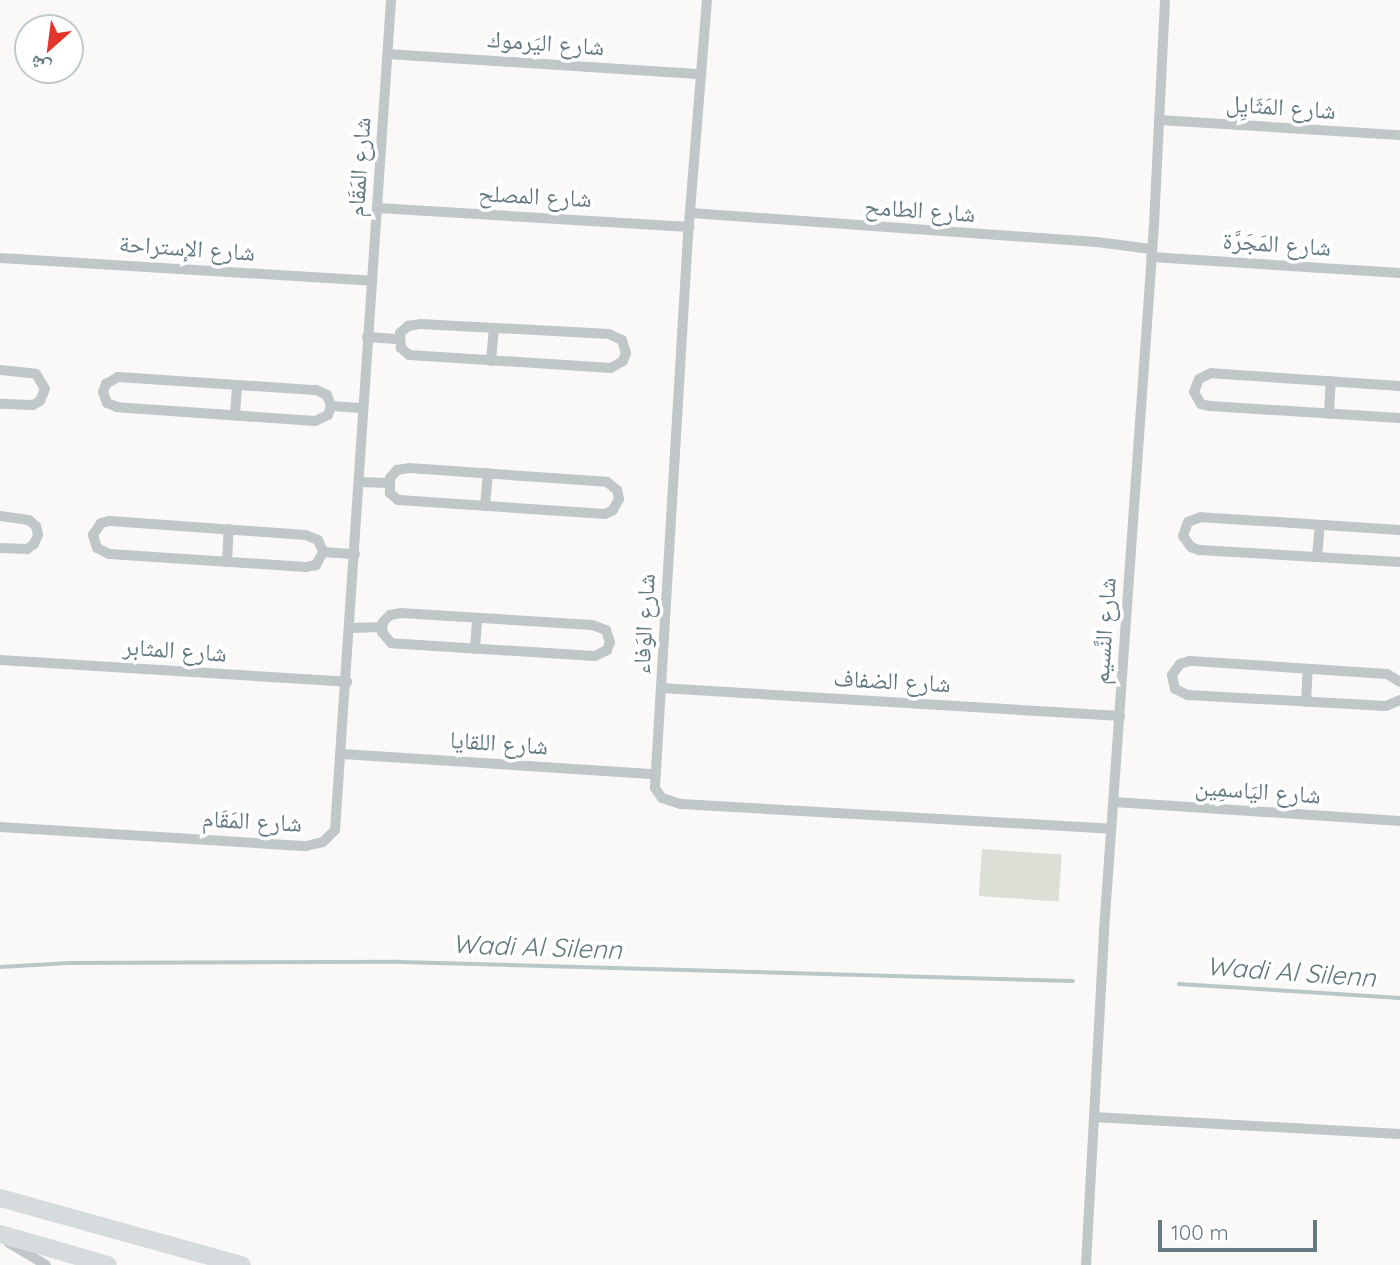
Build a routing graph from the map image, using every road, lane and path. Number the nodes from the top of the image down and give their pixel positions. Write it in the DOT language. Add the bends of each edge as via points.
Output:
graph roads {
  1 [pos="391,0"];
  2 [pos="706,0"];
  3 [pos="1165,0"];
  4 [pos="388,54"];
  5 [pos="701,74"];
  6 [pos="1159,120"];
  7 [pos="1400,135"];
  8 [pos="378,208"];
  9 [pos="690,220"];
  10 [pos="1151,250"];
  11 [pos="0,258"];
  12 [pos="1400,273"];
  13 [pos="372,281"];
  14 [pos="494,328"];
  15 [pos="367,337"];
  16 [pos="399,339"];
  17 [pos="491,361"];
  18 [pos="0,370"];
  19 [pos="1331,381"];
  20 [pos="237,385"];
  21 [pos="1400,386"];
  22 [pos="0,404"];
  23 [pos="331,406"];
  24 [pos="363,408"];
  25 [pos="1329,414"];
  26 [pos="235,415"];
  27 [pos="1400,418"];
  28 [pos="488,473"];
  29 [pos="359,482"];
  30 [pos="388,483"];
  31 [pos="485,506"];
  32 [pos="0,516"];
  33 [pos="1320,525"];
  34 [pos="229,529"];
  35 [pos="1400,530"];
  36 [pos="0,548"];
  37 [pos="323,552"];
  38 [pos="355,554"];
  39 [pos="1317,557"];
  40 [pos="227,562"];
  41 [pos="1400,562"];
  42 [pos="477,618"];
  43 [pos="382,627"];
  44 [pos="351,628"];
  45 [pos="475,649"];
  46 [pos="0,660"];
  47 [pos="1308,669"];
  48 [pos="347,682"];
  49 [pos="1400,682"];
  50 [pos="661,688"];
  51 [pos="1400,700"];
  52 [pos="1306,702"];
  53 [pos="1119,716"];
  54 [pos="342,754"];
  55 [pos="654,774"];
  56 [pos="1114,802"];
  57 [pos="1400,821"];
  58 [pos="0,827"];
  59 [pos="1111,829"];
  60 [pos="1094,1116"];
  61 [pos="1400,1134"];
  62 [pos="0,1198"];
  63 [pos="0,1236"];
  64 [pos="46,1265"];
  65 [pos="108,1265"];
  66 [pos="242,1265"];
  67 [pos="1086,1265"];
  1 -- 4 [label="street, شارع المَقَام"];
  2 -- 5 [label="street, شارع الوَفاء"];
  3 -- 6 [label="street, شارع النَّسيم"];
  4 -- 5 [label="street, شارع اليَرموك"];
  4 -- 8 [label="street, شارع المَقَام"];
  5 -- 9 [label="street, شارع الوَفاء"];
  6 -- 7 [label="street, شارع المَثَايِل"];
  6 -- 10 [label="street, شارع النَّسيم"];
  8 -- 9 [label="street, شارع المصلح"];
  8 -- 13 [label="street, شارع المَقَام"];
  9 -- 10 [label="street, شارع الطامح" via="739,219"];
  9 -- 50 [label="street, شارع الوَفاء"];
  10 -- 12 [label="street, شارع المَجَرَّة"];
  10 -- 53 [label="street, شارع النَّسيم"];
  11 -- 13 [label="street, شارع الإستراحة"];
  13 -- 15 [label="street, شارع المَقَام"];
  14 -- 16 [label="street" via="413,324 403,329"];
  14 -- 17 [label="street"];
  14 -- 17 [label="street" via="609,334 622,340 626,353 620,365 611,368"];
  15 -- 16 [label="street"];
  15 -- 24 [label="street, شارع المَقَام"];
  16 -- 17 [label="street" via="401,348 414,356"];
  18 -- 22 [label="street" via="36,374 45,389 33,405"];
  19 -- 21 [label="street"];
  19 -- 25 [label="street"];
  19 -- 25 [label="street" via="1211,373 1194,387 1198,400 1206,406"];
  20 -- 23 [label="street" via="316,390 327,395"];
  20 -- 26 [label="street"];
  20 -- 26 [label="street" via="118,377 106,384 103,392 104,400 113,407"];
  23 -- 24 [label="street"];
  23 -- 26 [label="street" via="320,420"];
  24 -- 29 [label="street, شارع المَقَام"];
  25 -- 27 [label="street"];
  28 -- 30 [label="street" via="409,468 397,470"];
  28 -- 31 [label="street"];
  28 -- 31 [label="street" via="607,482 620,499 605,514"];
  29 -- 30 [label="street"];
  29 -- 38 [label="street, شارع المَقَام"];
  30 -- 31 [label="street" via="394,497 403,501"];
  32 -- 36 [label="street" via="29,520 38,535 27,549"];
  33 -- 35 [label="street"];
  33 -- 39 [label="street"];
  33 -- 39 [label="street" via="1201,517 1191,519 1184,531 1185,540 1195,550"];
  34 -- 37 [label="street" via="311,536"];
  34 -- 40 [label="street"];
  34 -- 40 [label="street" via="110,521 101,523 93,535 104,553"];
  37 -- 38 [label="street"];
  37 -- 40 [label="street" via="311,567"];
  38 -- 44 [label="street, شارع المَقَام"];
  39 -- 41 [label="street"];
  42 -- 43 [label="street" via="401,613 386,618"];
  42 -- 45 [label="street"];
  42 -- 45 [label="street" via="592,625 606,630 610,642 607,650 595,656"];
  43 -- 44 [label="street"];
  43 -- 45 [label="street" via="383,636 391,643"];
  44 -- 48 [label="street, شارع المَقَام"];
  46 -- 48 [label="street, شارع المثابر"];
  47 -- 49 [label="street" via="1387,674"];
  47 -- 52 [label="street"];
  47 -- 52 [label="street" via="1189,662 1176,667 1172,675 1173,685 1183,694"];
  48 -- 54 [label="street, شارع المَقَام"];
  50 -- 53 [label="street, شارع الضفاف"];
  50 -- 55 [label="street, شارع الوَفاء"];
  51 -- 52 [label="street" via="1386,706"];
  53 -- 56 [label="street, شارع النَّسيم"];
  54 -- 55 [label="street, شارع اللقايا"];
  54 -- 58 [label="street, شارع المَقَام" via="336,825 328,838 312,846"];
  55 -- 59 [label="street" via="658,793 681,804"];
  56 -- 57 [label="street, شارع اليَاسمِين"];
  56 -- 59 [label="street, شارع النَّسيم"];
  59 -- 60 [label="street, شارع النَّسيم"];
  60 -- 61 [label="street"];
  60 -- 67 [label="street, شارع النَّسيم"];
  62 -- 66 [label="main road"];
  63 -- 64 [label="street"];
  63 -- 65 [label="main road"];
}
